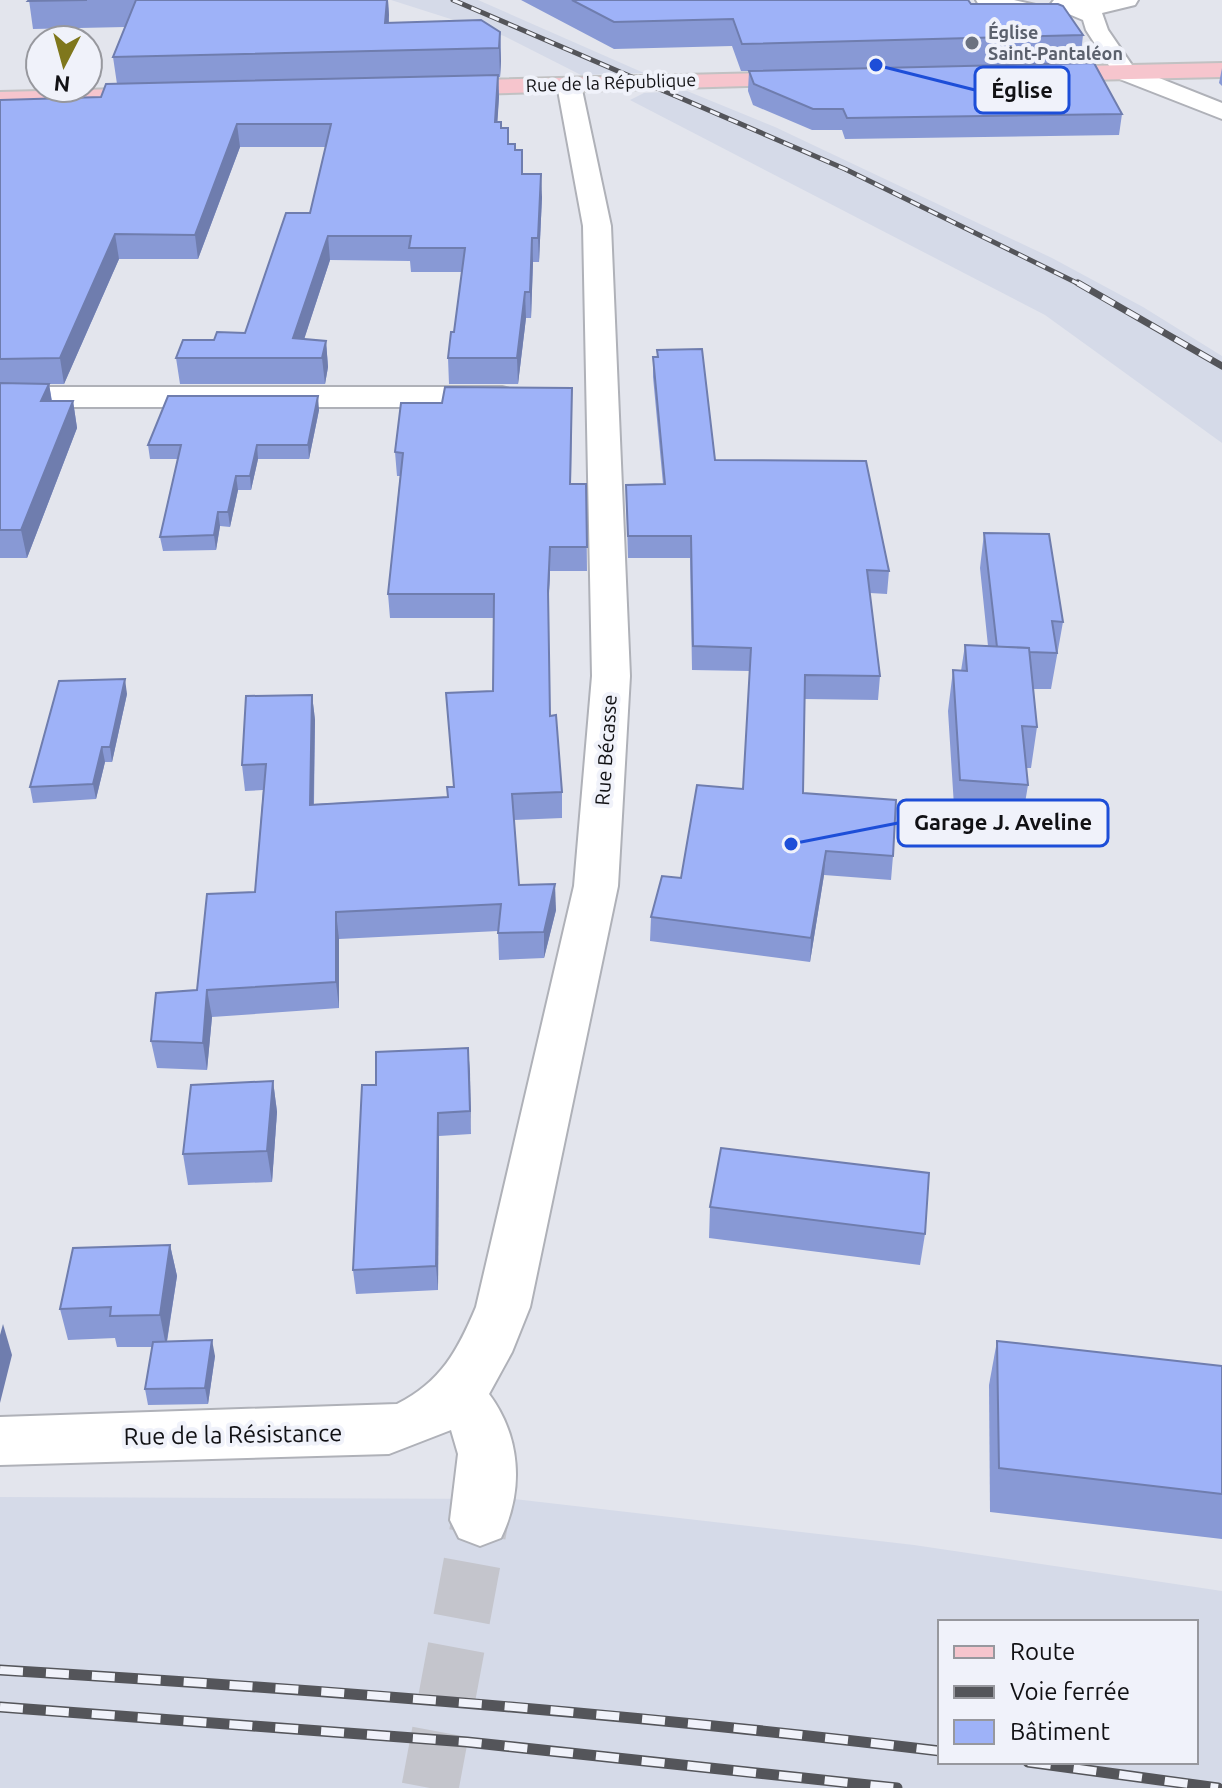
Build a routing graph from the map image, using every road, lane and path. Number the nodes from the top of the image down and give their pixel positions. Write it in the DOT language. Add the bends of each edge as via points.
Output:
graph roads {
  1 [pos="987,0"];
  2 [pos="1127,0"];
  3 [pos="1066,3"];
  4 [pos="1031,10"];
  5 [pos="1097,30"];
  6 [pos="1222,70"];
  7 [pos="1125,73"];
  8 [pos="1023,74"];
  9 [pos="833,78"];
  10 [pos="569,85"];
  11 [pos="417,88"];
  12 [pos="186,94"];
  13 [pos="0,99"];
  14 [pos="1222,112"];
  15 [pos="0,397"];
  16 [pos="525,397"];
  17 [pos="457,1397"];
  18 [pos="0,1441"];
  19 [pos="480,1520"];
  1 -- 4 [label="street"];
  2 -- 3 [label="street" via="1102,6"];
  3 -- 4 [label="street"];
  3 -- 5 [label="street" via="1093,16"];
  4 -- 5 [label="street"];
  5 -- 7 [label="street"];
  6 -- 7 [label="main road"];
  7 -- 8 [label="main road"];
  7 -- 14 [label="street"];
  9 -- 10 [label="main road, Rue de la République"];
  10 -- 11 [label="main road, Rue de la République"];
  10 -- 17 [label="street, Rue Bécasse" via="597,226 586,397 611,676 596,886 503,1307 477,1371"];
  12 -- 13 [label="main road"];
  15 -- 16 [label="street"];
  17 -- 18 [label="street, Rue de la Résistance" via="411,1424 389,1430"];
  17 -- 19 [label="street" via="477,1417 485,1437 488,1457"];
}
